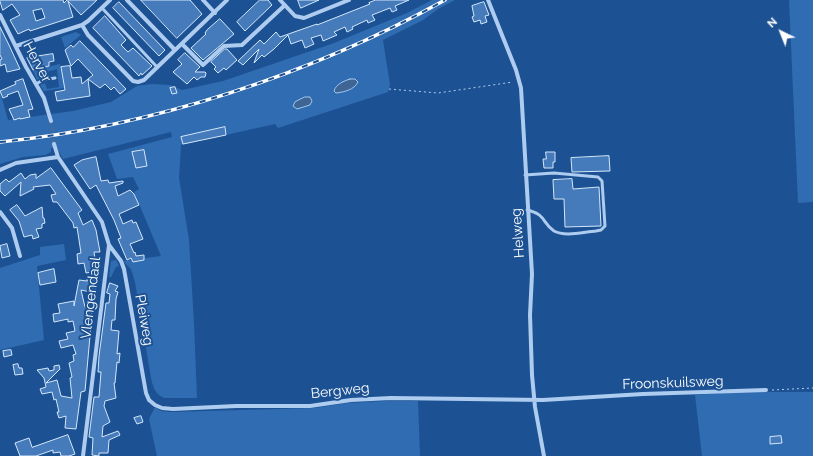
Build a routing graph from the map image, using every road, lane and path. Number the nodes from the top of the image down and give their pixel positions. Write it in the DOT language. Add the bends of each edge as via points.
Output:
graph roads {
  1 [pos="110,0"];
  2 [pos="127,0"];
  3 [pos="203,0"];
  4 [pos="228,0"];
  5 [pos="280,0"];
  6 [pos="349,0"];
  7 [pos="488,0"];
  8 [pos="285,5"];
  9 [pos="102,8"];
  10 [pos="215,12"];
  11 [pos="0,15"];
  12 [pos="82,25"];
  13 [pos="182,44"];
  14 [pos="16,46"];
  15 [pos="175,50"];
  16 [pos="158,67"];
  17 [pos="55,78"];
  18 [pos="520,81"];
  19 [pos="36,84"];
  20 [pos="389,89"];
  21 [pos="51,121"];
  22 [pos="54,144"];
  23 [pos="58,157"];
  24 [pos="0,170"];
  25 [pos="525,175"];
  26 [pos="527,210"];
  27 [pos="0,212"];
  28 [pos="109,245"];
  29 [pos="20,256"];
  30 [pos="813,388"];
  31 [pos="766,390"];
  32 [pos="534,399"];
  33 [pos="151,402"];
  34 [pos="83,456"];
  35 [pos="544,456"];
  1 -- 9 [label="street"];
  2 -- 15 [label="street"];
  3 -- 10 [label="street"];
  4 -- 10 [label="street"];
  5 -- 8 [label="street"];
  6 -- 8 [label="street" via="304,18 295,16"];
  7 -- 18 [label="street, Helweg"];
  8 -- 13 [label="street" via="242,45 224,46 203,65"];
  9 -- 12 [label="street"];
  9 -- 16 [label="lane"];
  10 -- 13 [label="street"];
  11 -- 14 [label="street, Herver"];
  12 -- 14 [label="street"];
  12 -- 16 [label="street" via="88,35 133,81 144,80"];
  13 -- 15 [label="street"];
  14 -- 19 [label="street, Herver"];
  15 -- 16 [label="street"];
  17 -- 19 [label="lane"];
  18 -- 20 [label="path" via="438,93"];
  18 -- 25 [label="street, Helweg"];
  19 -- 21 [label="street, Herver" via="46,102"];
  22 -- 23 [label="street"];
  23 -- 24 [label="street" via="16,163"];
  23 -- 28 [label="street, Vlengendaal" via="102,222"];
  25 -- 26 [label="street, Helweg"];
  25 -- 26 [label="lane" via="554,173 598,177 602,181 605,226 596,231 560,233 552,229 540,214"];
  26 -- 32 [label="street, Helweg" via="532,274 530,334"];
  27 -- 29 [label="street" via="12,228"];
  28 -- 33 [label="street, Pleiweg" via="124,269 145,389"];
  28 -- 34 [label="street, Vlengendaal"];
  30 -- 31 [label="path"];
  31 -- 32 [label="street, Froonskuilsweg"];
  32 -- 33 [label="street, Bergweg" via="391,398 310,406 179,409 162,408"];
  32 -- 35 [label="street, Helweg"];
}
